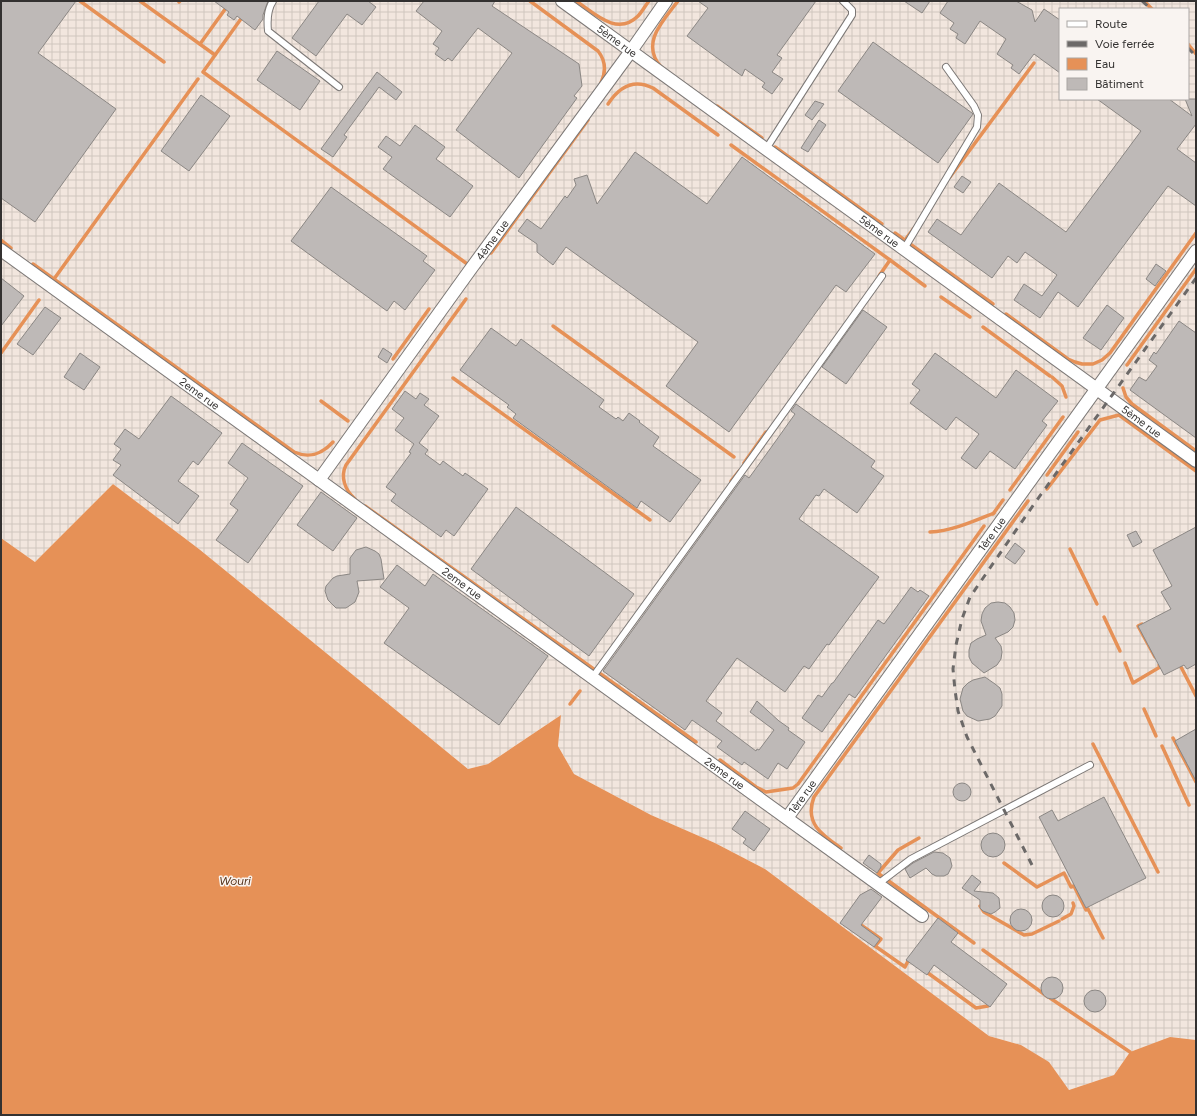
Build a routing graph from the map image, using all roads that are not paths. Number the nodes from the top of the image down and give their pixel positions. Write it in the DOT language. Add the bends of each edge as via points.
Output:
graph roads {
  1 [pos="273,1"];
  2 [pos="562,1"];
  3 [pos="666,1"];
  4 [pos="843,1"];
  5 [pos="631,51"];
  6 [pos="946,67"];
  7 [pos="339,87"];
  8 [pos="766,149"];
  9 [pos="904,249"];
  10 [pos="1,250"];
  11 [pos="1196,251"];
  12 [pos="882,276"];
  13 [pos="1096,389"];
  14 [pos="1196,461"];
  15 [pos="319,480"];
  16 [pos="592,678"];
  17 [pos="1090,765"];
  18 [pos="787,818"];
  19 [pos="878,884"];
  20 [pos="922,916"];
  1 -- 7 [label="lane" via="266,18 268,31"];
  2 -- 5 [label="street, 5ème rue"];
  3 -- 5 [label="street, 4ème rue"];
  4 -- 8 [label="lane" via="852,10 852,15"];
  5 -- 8 [label="street, 5ème rue"];
  5 -- 15 [label="street, 4ème rue"];
  6 -- 9 [label="lane" via="974,106 978,115 977,127"];
  8 -- 9 [label="street, 5ème rue"];
  9 -- 13 [label="street, 5ème rue"];
  10 -- 15 [label="street, 2eme rue"];
  11 -- 13 [label="street, 1ère rue"];
  12 -- 16 [label="lane"];
  13 -- 14 [label="street, 5ème rue"];
  13 -- 18 [label="street, 1ère rue"];
  15 -- 16 [label="street, 2eme rue"];
  16 -- 18 [label="street, 2eme rue"];
  17 -- 19 [label="lane" via="911,859"];
  18 -- 19 [label="street, 2eme rue"];
  19 -- 20 [label="street, 2eme rue"];
}
